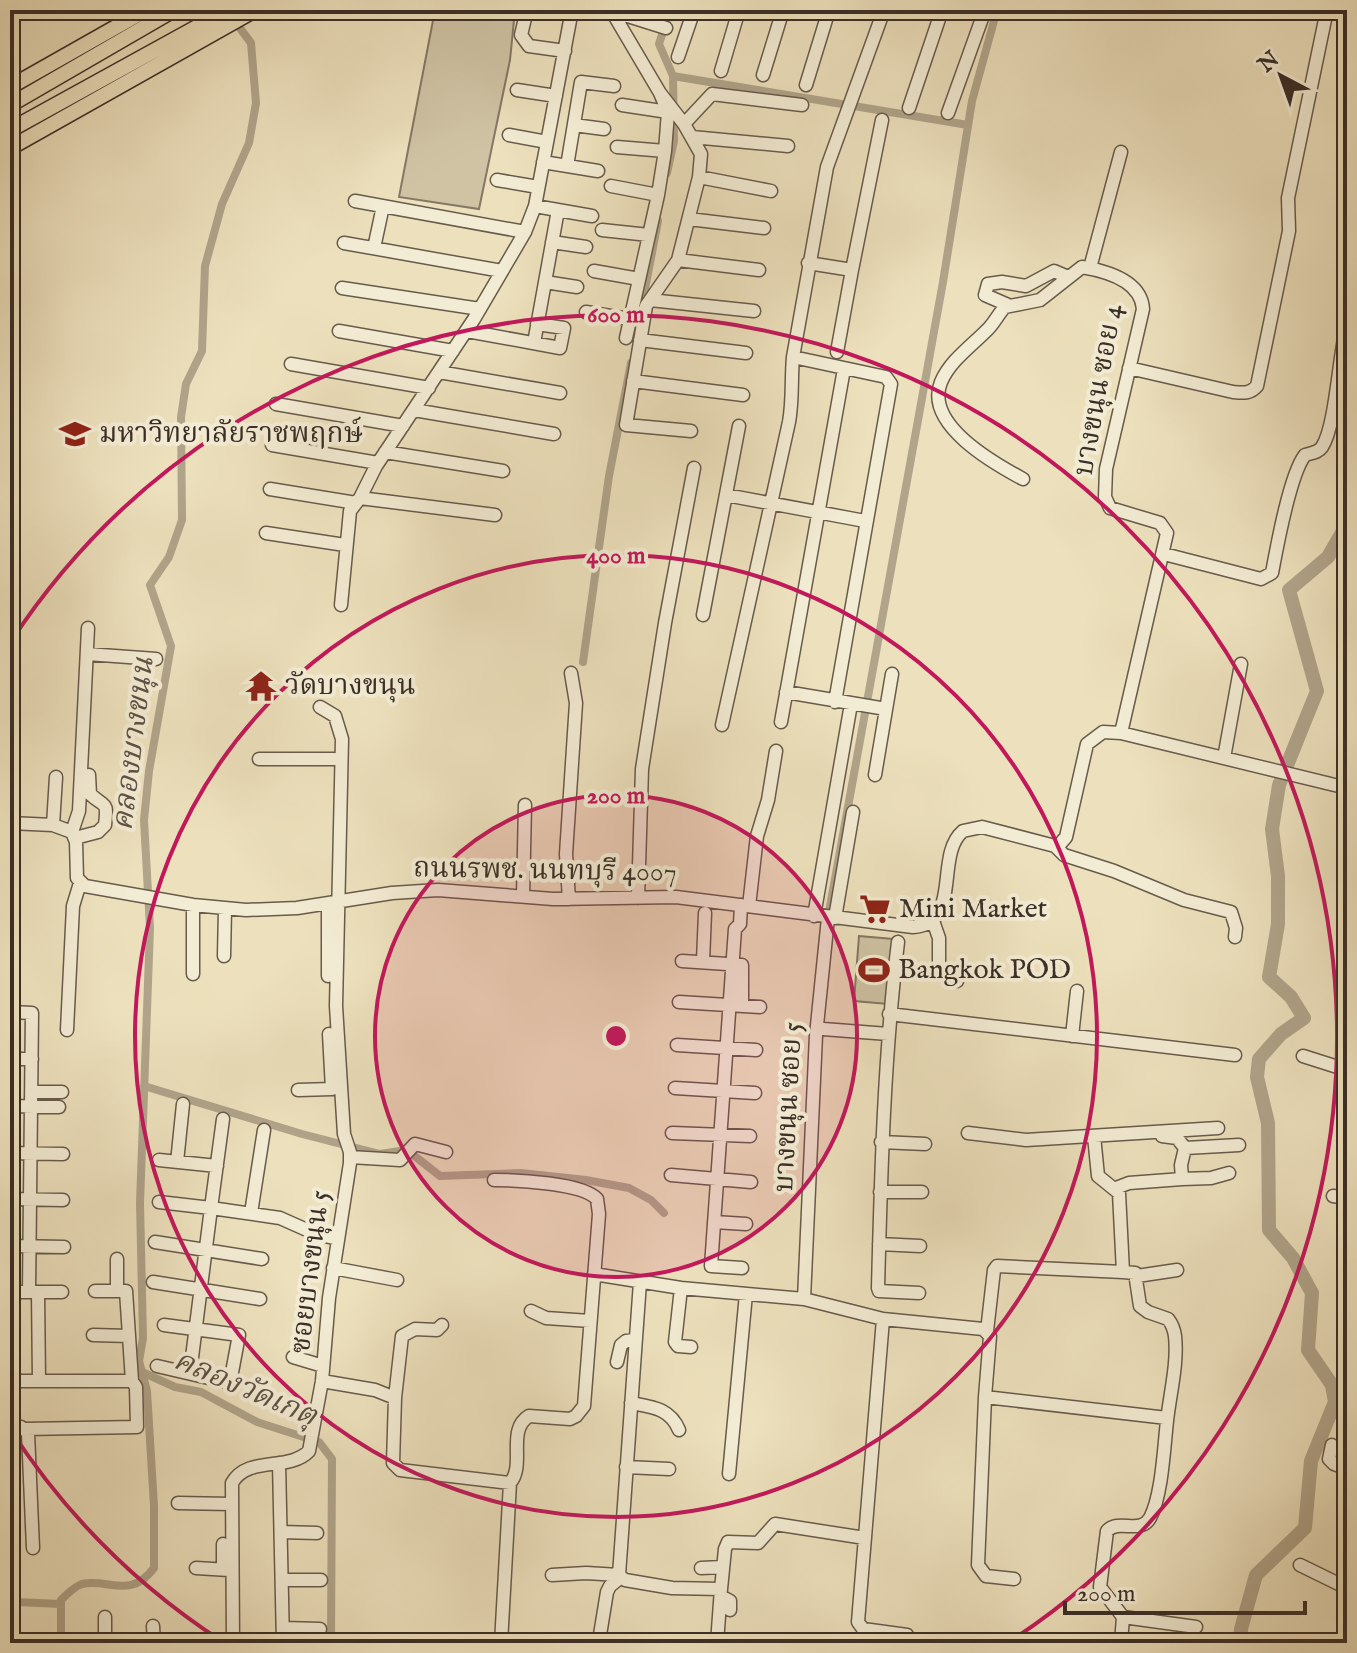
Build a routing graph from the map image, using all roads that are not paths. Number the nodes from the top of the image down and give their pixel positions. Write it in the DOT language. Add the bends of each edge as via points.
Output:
graph roads {
  1 [pos="146,10"];
  2 [pos="174,10"];
  3 [pos="255,10"];
  4 [pos="527,10"];
  5 [pos="572,10"];
  6 [pos="611,10"];
  7 [pos="694,10"];
  8 [pos="739,10"];
  9 [pos="783,10"];
  10 [pos="829,10"];
  11 [pos="884,10"];
  12 [pos="942,10"];
  13 [pos="985,10"];
  14 [pos="1327,10"];
  15 [pos="229,17"];
  16 [pos="666,28"];
  17 [pos="565,51"];
  18 [pos="678,57"];
  19 [pos="721,71"];
  20 [pos="763,75"];
  21 [pos="806,85"];
  22 [pos="614,86"];
  23 [pos="10,87"];
  24 [pos="517,90"];
  25 [pos="660,93"];
  26 [pos="556,96"];
  27 [pos="10,105"];
  28 [pos="622,105"];
  29 [pos="802,105"];
  30 [pos="909,108"];
  31 [pos="668,112"];
  32 [pos="948,113"];
  33 [pos="882,120"];
  34 [pos="684,124"];
  35 [pos="574,125"];
  36 [pos="604,129"];
  37 [pos="10,130"];
  38 [pos="509,135"];
  39 [pos="692,137"];
  40 [pos="547,142"];
  41 [pos="788,146"];
  42 [pos="617,147"];
  43 [pos="10,148"];
  44 [pos="665,151"];
  45 [pos="1121,152"];
  46 [pos="543,162"];
  47 [pos="567,166"];
  48 [pos="598,171"];
  49 [pos="699,177"];
  50 [pos="497,180"];
  51 [pos="611,186"];
  52 [pos="538,187"];
  53 [pos="771,191"];
  54 [pos="658,195"];
  55 [pos="355,201"];
  56 [pos="383,206"];
  57 [pos="535,206"];
  58 [pos="558,210"];
  59 [pos="592,216"];
  60 [pos="689,219"];
  61 [pos="764,228"];
  62 [pos="602,230"];
  63 [pos="525,232"];
  64 [pos="649,235"];
  65 [pos="552,242"];
  66 [pos="344,243"];
  67 [pos="586,247"];
  68 [pos="374,248"];
  69 [pos="678,260"];
  70 [pos="808,263"];
  71 [pos="1090,268"];
  72 [pos="759,270"];
  73 [pos="852,270"];
  74 [pos="502,271"];
  75 [pos="594,271"];
  76 [pos="639,279"];
  77 [pos="1064,280"];
  78 [pos="545,282"];
  79 [pos="577,287"];
  80 [pos="342,288"];
  81 [pos="650,300"];
  82 [pos="1008,305"];
  83 [pos="480,309"];
  84 [pos="754,311"];
  85 [pos="586,312"];
  86 [pos="629,319"];
  87 [pos="537,324"];
  88 [pos="1347,324"];
  89 [pos="339,331"];
  90 [pos="467,331"];
  91 [pos="626,338"];
  92 [pos="640,340"];
  93 [pos="534,343"];
  94 [pos="453,351"];
  95 [pos="837,352"];
  96 [pos="746,353"];
  97 [pos="793,357"];
  98 [pos="291,364"];
  99 [pos="1129,368"];
  100 [pos="844,369"];
  101 [pos="439,372"];
  102 [pos="633,381"];
  103 [pos="429,388"];
  104 [pos="560,393"];
  105 [pos="743,395"];
  106 [pos="276,404"];
  107 [pos="414,410"];
  108 [pos="403,426"];
  109 [pos="739,426"];
  110 [pos="691,431"];
  111 [pos="554,434"];
  112 [pos="272,445"];
  113 [pos="382,458"];
  114 [pos="694,468"];
  115 [pos="503,471"];
  116 [pos="1023,479"];
  117 [pos="270,489"];
  118 [pos="726,495"];
  119 [pos="358,501"];
  120 [pos="771,504"];
  121 [pos="816,514"];
  122 [pos="495,515"];
  123 [pos="865,521"];
  124 [pos="266,533"];
  125 [pos="345,545"];
  126 [pos="1164,554"];
  127 [pos="341,605"];
  128 [pos="703,615"];
  129 [pos="88,628"];
  130 [pos="87,654"];
  131 [pos="156,659"];
  132 [pos="1241,664"];
  133 [pos="571,673"];
  134 [pos="892,674"];
  135 [pos="786,692"];
  136 [pos="835,702"];
  137 [pos="860,705"];
  138 [pos="320,707"];
  139 [pos="886,709"];
  140 [pos="781,722"];
  141 [pos="722,725"];
  142 [pos="1121,733"];
  143 [pos="776,751"];
  144 [pos="1224,758"];
  145 [pos="259,759"];
  146 [pos="340,759"];
  147 [pos="89,775"];
  148 [pos="875,775"];
  149 [pos="56,777"];
  150 [pos="1347,788"];
  151 [pos="525,805"];
  152 [pos="853,812"];
  153 [pos="10,823"];
  154 [pos="53,825"];
  155 [pos="74,835"];
  156 [pos="1055,846"];
  157 [pos="80,883"];
  158 [pos="523,896"];
  159 [pos="638,898"];
  160 [pos="569,899"];
  161 [pos="333,902"];
  162 [pos="193,905"];
  163 [pos="740,905"];
  164 [pos="225,909"];
  165 [pos="705,913"];
  166 [pos="826,917"];
  167 [pos="933,921"];
  168 [pos="898,936"];
  169 [pos="1235,937"];
  170 [pos="224,956"];
  171 [pos="682,961"];
  172 [pos="703,961"];
  173 [pos="732,963"];
  174 [pos="193,974"];
  175 [pos="957,981"];
  176 [pos="1077,991"];
  177 [pos="679,1002"];
  178 [pos="736,1005"];
  179 [pos="760,1007"];
  180 [pos="10,1012"];
  181 [pos="889,1014"];
  182 [pos="823,1029"];
  183 [pos="67,1030"];
  184 [pos="888,1034"];
  185 [pos="1072,1036"];
  186 [pos="677,1045"];
  187 [pos="726,1048"];
  188 [pos="756,1050"];
  189 [pos="1235,1055"];
  190 [pos="1303,1056"];
  191 [pos="10,1059"];
  192 [pos="32,1059"];
  193 [pos="1347,1070"];
  194 [pos="675,1088"];
  195 [pos="298,1090"];
  196 [pos="723,1091"];
  197 [pos="31,1092"];
  198 [pos="62,1092"];
  199 [pos="755,1093"];
  200 [pos="183,1104"];
  201 [pos="10,1106"];
  202 [pos="30,1107"];
  203 [pos="59,1107"];
  204 [pos="223,1119"];
  205 [pos="1218,1128"];
  206 [pos="264,1130"];
  207 [pos="672,1133"];
  208 [pos="968,1133"];
  209 [pos="721,1136"];
  210 [pos="750,1136"];
  211 [pos="1095,1140"];
  212 [pos="881,1142"];
  213 [pos="925,1144"];
  214 [pos="1239,1145"];
  215 [pos="1185,1148"];
  216 [pos="446,1152"];
  217 [pos="10,1153"];
  218 [pos="30,1153"];
  219 [pos="63,1154"];
  220 [pos="350,1154"];
  221 [pos="159,1160"];
  222 [pos="177,1162"];
  223 [pos="217,1166"];
  224 [pos="1229,1173"];
  225 [pos="671,1175"];
  226 [pos="718,1178"];
  227 [pos="1182,1179"];
  228 [pos="494,1180"];
  229 [pos="751,1182"];
  230 [pos="1116,1188"];
  231 [pos="880,1192"];
  232 [pos="922,1192"];
  233 [pos="1333,1196"];
  234 [pos="1347,1198"];
  235 [pos="10,1199"];
  236 [pos="30,1199"];
  237 [pos="63,1200"];
  238 [pos="159,1202"];
  239 [pos="211,1208"];
  240 [pos="251,1213"];
  241 [pos="714,1222"];
  242 [pos="746,1224"];
  243 [pos="338,1239"];
  244 [pos="155,1242"];
  245 [pos="879,1244"];
  246 [pos="10,1246"];
  247 [pos="30,1246"];
  248 [pos="920,1246"];
  249 [pos="64,1247"];
  250 [pos="206,1250"];
  251 [pos="117,1259"];
  252 [pos="262,1259"];
  253 [pos="333,1268"];
  254 [pos="742,1268"];
  255 [pos="1177,1270"];
  256 [pos="1123,1272"];
  257 [pos="594,1274"];
  258 [pos="1137,1276"];
  259 [pos="397,1280"];
  260 [pos="153,1282"];
  261 [pos="640,1282"];
  262 [pos="681,1288"];
  263 [pos="95,1291"];
  264 [pos="117,1291"];
  265 [pos="200,1291"];
  266 [pos="10,1292"];
  267 [pos="33,1292"];
  268 [pos="62,1292"];
  269 [pos="919,1293"];
  270 [pos="746,1294"];
  271 [pos="260,1299"];
  272 [pos="804,1299"];
  273 [pos="531,1311"];
  274 [pos="883,1319"];
  275 [pos="590,1321"];
  276 [pos="164,1325"];
  277 [pos="442,1325"];
  278 [pos="195,1329"];
  279 [pos="987,1331"];
  280 [pos="93,1335"];
  281 [pos="129,1336"];
  282 [pos="634,1340"];
  283 [pos="691,1347"];
  284 [pos="293,1357"];
  285 [pos="617,1362"];
  286 [pos="157,1366"];
  287 [pos="323,1366"];
  288 [pos="190,1373"];
  289 [pos="10,1381"];
  290 [pos="39,1381"];
  291 [pos="132,1381"];
  292 [pos="322,1381"];
  293 [pos="985,1397"];
  294 [pos="395,1398"];
  295 [pos="631,1403"];
  296 [pos="1167,1418"];
  297 [pos="10,1426"];
  298 [pos="25,1429"];
  299 [pos="679,1430"];
  300 [pos="1332,1445"];
  301 [pos="279,1463"];
  302 [pos="626,1467"];
  303 [pos="669,1469"];
  304 [pos="1347,1469"];
  305 [pos="729,1474"];
  306 [pos="510,1483"];
  307 [pos="178,1503"];
  308 [pos="227,1504"];
  309 [pos="281,1532"];
  310 [pos="317,1533"];
  311 [pos="865,1538"];
  312 [pos="33,1548"];
  313 [pos="1300,1565"];
  314 [pos="723,1567"];
  315 [pos="196,1568"];
  316 [pos="701,1568"];
  317 [pos="228,1570"];
  318 [pos="552,1575"];
  319 [pos="620,1576"];
  320 [pos="1014,1579"];
  321 [pos="283,1580"];
  322 [pos="321,1580"];
  323 [pos="1347,1588"];
  324 [pos="721,1593"];
  325 [pos="730,1610"];
  326 [pos="105,1617"];
  327 [pos="1123,1617"];
  328 [pos="153,1626"];
  329 [pos="1196,1627"];
  330 [pos="284,1628"];
  331 [pos="320,1629"];
  332 [pos="102,1643"];
  333 [pos="154,1643"];
  334 [pos="233,1643"];
  335 [pos="283,1643"];
  336 [pos="501,1643"];
  337 [pos="605,1643"];
  338 [pos="717,1643"];
  339 [pos="911,1643"];
  340 [pos="1121,1643"];
  1 -- 23 [label="main road"];
  2 -- 27 [label="main road"];
  3 -- 15 [label="main road"];
  4 -- 17 [label="street" via="521,35 529,46"];
  5 -- 17 [label="street"];
  6 -- 16 [label="street"];
  6 -- 25 [label="street"];
  7 -- 18 [label="street"];
  8 -- 19 [label="street"];
  9 -- 20 [label="street"];
  10 -- 21 [label="street"];
  11 -- 70 [label="street" via="827,167"];
  12 -- 30 [label="street"];
  13 -- 32 [label="street"];
  14 -- 99 [label="street" via="1257,386 1233,392"];
  15 -- 37 [label="main road"];
  15 -- 43 [label="main road"];
  17 -- 26 [label="street"];
  22 -- 35 [label="street" via="581,82"];
  24 -- 26 [label="street"];
  25 -- 31 [label="street"];
  25 -- 34 [label="street"];
  26 -- 40 [label="street"];
  28 -- 31 [label="street"];
  29 -- 34 [label="street" via="712,94"];
  31 -- 44 [label="street"];
  33 -- 73 [label="street"];
  34 -- 39 [label="street"];
  35 -- 36 [label="street"];
  35 -- 47 [label="street"];
  38 -- 40 [label="street"];
  39 -- 41 [label="street"];
  39 -- 49 [label="street" via="701,154"];
  40 -- 46 [label="street"];
  42 -- 44 [label="street"];
  44 -- 54 [label="street"];
  45 -- 71 [label="street"];
  46 -- 47 [label="street"];
  46 -- 52 [label="street"];
  47 -- 48 [label="street"];
  49 -- 53 [label="street"];
  49 -- 60 [label="street"];
  50 -- 52 [label="street"];
  51 -- 54 [label="street"];
  52 -- 57 [label="street"];
  54 -- 64 [label="street"];
  55 -- 56 [label="street"];
  56 -- 63 [label="street"];
  56 -- 68 [label="street"];
  57 -- 58 [label="street"];
  57 -- 63 [label="street"];
  58 -- 59 [label="street"];
  58 -- 65 [label="street"];
  60 -- 61 [label="street"];
  60 -- 69 [label="street"];
  62 -- 64 [label="street"];
  63 -- 74 [label="street"];
  64 -- 76 [label="street"];
  65 -- 67 [label="street"];
  65 -- 78 [label="street"];
  66 -- 68 [label="street"];
  68 -- 74 [label="street"];
  69 -- 72 [label="street"];
  69 -- 81 [label="street"];
  70 -- 73 [label="street"];
  70 -- 97 [label="street"];
  71 -- 77 [label="street, บางขนุน ซอย 4" via="1082,267"];
  71 -- 99 [label="street, บางขนุน ซอย 4" via="1134,286 1140,294 1143,309"];
  73 -- 95 [label="street"];
  74 -- 83 [label="street"];
  75 -- 76 [label="street"];
  76 -- 86 [label="street"];
  77 -- 82 [label="street" via="1040,300"];
  77 -- 82 [label="street" via="1054,271 1026,286 988,284 985,295"];
  78 -- 79 [label="street"];
  78 -- 87 [label="street"];
  80 -- 83 [label="street"];
  81 -- 84 [label="street"];
  81 -- 92 [label="street"];
  82 -- 116 [label="street" via="949,368 938,401 958,433 996,465"];
  83 -- 90 [label="street"];
  85 -- 86 [label="street"];
  86 -- 91 [label="street"];
  87 -- 93 [label="street"];
  87 -- 93 [label="street" via="564,328 560,348"];
  88 -- 126 [label="street" via="1323,446 1305,455 1299,465 1272,573 1261,579"];
  89 -- 94 [label="street"];
  90 -- 93 [label="street"];
  90 -- 94 [label="street"];
  92 -- 96 [label="street"];
  92 -- 102 [label="street"];
  94 -- 101 [label="street"];
  97 -- 100 [label="street"];
  97 -- 120 [label="street" via="792,408"];
  98 -- 103 [label="street"];
  99 -- 126 [label="street, บางขนุน ซอย 4" via="1107,464 1105,501 1115,511 1164,525"];
  100 -- 121 [label="street"];
  100 -- 123 [label="street" via="886,377 891,384"];
  101 -- 103 [label="street"];
  101 -- 104 [label="street"];
  102 -- 105 [label="street"];
  102 -- 110 [label="street" via="626,425"];
  103 -- 107 [label="street"];
  106 -- 108 [label="street"];
  107 -- 108 [label="street"];
  107 -- 111 [label="street"];
  108 -- 113 [label="street"];
  109 -- 118 [label="street"];
  112 -- 113 [label="street"];
  113 -- 115 [label="street"];
  113 -- 119 [label="street"];
  114 -- 159 [label="street" via="642,769"];
  117 -- 119 [label="street"];
  118 -- 120 [label="street"];
  118 -- 128 [label="street"];
  119 -- 122 [label="street"];
  119 -- 125 [label="street" via="350,511"];
  120 -- 121 [label="street"];
  120 -- 141 [label="street"];
  121 -- 123 [label="street"];
  121 -- 135 [label="street"];
  123 -- 136 [label="street"];
  124 -- 125 [label="street"];
  125 -- 127 [label="street"];
  126 -- 142 [label="street"];
  129 -- 130 [label="street"];
  130 -- 131 [label="street"];
  130 -- 155 [label="street"];
  132 -- 144 [label="street"];
  133 -- 160 [label="street" via="576,703 566,854"];
  134 -- 139 [label="street"];
  135 -- 136 [label="street"];
  135 -- 140 [label="street"];
  136 -- 137 [label="street"];
  137 -- 139 [label="street"];
  137 -- 166 [label="street"];
  138 -- 146 [label="street" via="338,721"];
  139 -- 148 [label="street"];
  142 -- 144 [label="street"];
  142 -- 156 [label="street" via="1103,732 1087,744 1066,837"];
  143 -- 163 [label="street"];
  144 -- 150 [label="street"];
  145 -- 146 [label="street"];
  146 -- 161 [label="street"];
  147 -- 155 [label="street" via="90,794 105,806 105,825 98,832"];
  149 -- 154 [label="street"];
  151 -- 158 [label="street"];
  152 -- 166 [label="street"];
  153 -- 154 [label="street"];
  154 -- 155 [label="street"];
  155 -- 157 [label="street"];
  156 -- 167 [label="street" via="982,827 963,831 954,845 941,911"];
  156 -- 169 [label="street" via="1064,855 1184,900 1231,912"];
  157 -- 162 [label="street, ถนนรพช. นนทบุรี 4007"];
  157 -- 183 [label="street" via="73,906"];
  158 -- 160 [label="street, ถนนรพช. นนทบุรี 4007"];
  158 -- 161 [label="street, ถนนรพช. นนทบุรี 4007" via="406,891"];
  159 -- 160 [label="street, ถนนรพช. นนทบุรี 4007"];
  159 -- 163 [label="street, ถนนรพช. นนทบุรี 4007"];
  161 -- 164 [label="street, ถนนรพช. นนทบุรี 4007"];
  161 -- 195 [label="street" via="333,1087"];
  161 -- 220 [label="street" via="344,1138"];
  162 -- 164 [label="street, ถนนรพช. นนทบุรี 4007"];
  162 -- 174 [label="street"];
  163 -- 166 [label="street, ถนนรพช. นนทบุรี 4007"];
  163 -- 173 [label="street"];
  164 -- 170 [label="street"];
  165 -- 172 [label="street"];
  166 -- 168 [label="street, ถนนรพช. นนทบุรี 4007"];
  166 -- 272 [label="street, บางขนุน ซอย 5"];
  167 -- 168 [label="street, ถนนรพช. นนทบุรี 4007"];
  167 -- 175 [label="street" via="940,972"];
  168 -- 181 [label="street"];
  171 -- 172 [label="street"];
  172 -- 173 [label="street"];
  173 -- 178 [label="street" via="743,967"];
  176 -- 185 [label="street"];
  177 -- 178 [label="street"];
  178 -- 179 [label="street"];
  178 -- 187 [label="street"];
  180 -- 192 [label="street" via="32,1013"];
  181 -- 184 [label="street"];
  181 -- 185 [label="street"];
  182 -- 184 [label="street"];
  184 -- 212 [label="street"];
  185 -- 189 [label="street"];
  186 -- 187 [label="street"];
  187 -- 188 [label="street"];
  187 -- 196 [label="street"];
  190 -- 193 [label="street"];
  191 -- 192 [label="street"];
  192 -- 197 [label="street"];
  194 -- 196 [label="street"];
  196 -- 199 [label="street"];
  196 -- 209 [label="street"];
  197 -- 198 [label="street"];
  197 -- 202 [label="street"];
  200 -- 222 [label="street"];
  201 -- 202 [label="street"];
  202 -- 203 [label="street"];
  202 -- 218 [label="street"];
  204 -- 223 [label="street"];
  205 -- 211 [label="street"];
  206 -- 240 [label="street"];
  207 -- 209 [label="street"];
  208 -- 211 [label="street" via="1013,1140"];
  209 -- 210 [label="street"];
  209 -- 226 [label="street"];
  211 -- 215 [label="street" via="1168,1136"];
  211 -- 230 [label="street" via="1098,1176"];
  212 -- 213 [label="street"];
  212 -- 231 [label="street"];
  214 -- 215 [label="street"];
  215 -- 227 [label="street"];
  216 -- 220 [label="street" via="418,1144 397,1160"];
  217 -- 218 [label="street"];
  218 -- 219 [label="street"];
  218 -- 236 [label="street"];
  220 -- 243 [label="street, ซอยบางขนุน 5"];
  221 -- 222 [label="street"];
  222 -- 223 [label="street"];
  223 -- 239 [label="street"];
  224 -- 227 [label="street"];
  225 -- 226 [label="street"];
  226 -- 229 [label="street"];
  226 -- 241 [label="street"];
  227 -- 230 [label="street"];
  228 -- 257 [label="street" via="525,1180 595,1195 599,1214"];
  230 -- 256 [label="street"];
  231 -- 232 [label="street"];
  231 -- 245 [label="street"];
  233 -- 234 [label="street"];
  235 -- 236 [label="street"];
  236 -- 237 [label="street"];
  236 -- 247 [label="street"];
  238 -- 239 [label="street"];
  239 -- 240 [label="street"];
  239 -- 250 [label="street"];
  240 -- 243 [label="street"];
  241 -- 242 [label="street"];
  241 -- 254 [label="street" via="711,1266"];
  243 -- 253 [label="street, ซอยบางขนุน 5"];
  244 -- 250 [label="street"];
  245 -- 248 [label="street"];
  245 -- 269 [label="street" via="878,1290"];
  246 -- 247 [label="street"];
  247 -- 249 [label="street"];
  247 -- 267 [label="street"];
  250 -- 252 [label="street"];
  250 -- 265 [label="street"];
  251 -- 264 [label="street"];
  253 -- 259 [label="street"];
  253 -- 287 [label="street, ซอยบางขนุน 5"];
  255 -- 258 [label="street"];
  256 -- 258 [label="street"];
  256 -- 279 [label="street" via="997,1266"];
  257 -- 261 [label="street"];
  257 -- 275 [label="street"];
  258 -- 296 [label="street" via="1140,1306 1168,1319 1175,1334"];
  260 -- 265 [label="street"];
  261 -- 262 [label="street"];
  261 -- 282 [label="street"];
  262 -- 270 [label="street"];
  262 -- 283 [label="street" via="675,1342"];
  263 -- 264 [label="street"];
  264 -- 281 [label="street" via="126,1291"];
  265 -- 271 [label="street"];
  265 -- 278 [label="street"];
  266 -- 267 [label="street"];
  267 -- 268 [label="street"];
  267 -- 290 [label="street"];
  270 -- 272 [label="street"];
  270 -- 305 [label="street"];
  272 -- 274 [label="street"];
  273 -- 275 [label="street" via="546,1318"];
  274 -- 279 [label="street"];
  274 -- 311 [label="street"];
  275 -- 306 [label="street" via="584,1406 570,1419 523,1419 516,1475"];
  276 -- 278 [label="street"];
  277 -- 294 [label="street" via="402,1336"];
  278 -- 288 [label="street"];
  278 -- 288 [label="street" via="239,1335 230,1383"];
  279 -- 293 [label="street"];
  280 -- 281 [label="street"];
  281 -- 291 [label="street"];
  282 -- 285 [label="street" via="621,1345"];
  282 -- 295 [label="street"];
  284 -- 287 [label="street"];
  286 -- 288 [label="street"];
  287 -- 292 [label="street, ซอยบางขนุน 5"];
  289 -- 290 [label="street"];
  290 -- 291 [label="street"];
  291 -- 298 [label="street" via="137,1427"];
  292 -- 294 [label="street"];
  292 -- 301 [label="street, ซอยบางขนุน 5" via="312,1440 302,1457"];
  293 -- 296 [label="street"];
  293 -- 320 [label="street" via="978,1565 986,1576"];
  294 -- 306 [label="street" via="392,1454 397,1469"];
  295 -- 299 [label="street" via="663,1410"];
  295 -- 302 [label="street"];
  296 -- 327 [label="street" via="1149,1521 1140,1527 1112,1525 1107,1531 1100,1587"];
  297 -- 298 [label="street"];
  298 -- 312 [label="street"];
  300 -- 304 [label="street" via="1329,1459"];
  301 -- 308 [label="street, ซอยบางขนุน 5" via="239,1474"];
  301 -- 309 [label="street"];
  302 -- 303 [label="street"];
  302 -- 319 [label="street"];
  306 -- 336 [label="street"];
  307 -- 308 [label="street"];
  308 -- 317 [label="street, ซอยบางขนุน 5"];
  309 -- 310 [label="street"];
  309 -- 321 [label="street"];
  311 -- 314 [label="street" via="775,1524 758,1543 728,1542"];
  311 -- 339 [label="street" via="860,1626 907,1635"];
  313 -- 323 [label="street"];
  314 -- 316 [label="street"];
  314 -- 324 [label="street"];
  315 -- 317 [label="street"];
  317 -- 334 [label="street, ซอยบางขนุน 5"];
  318 -- 319 [label="street"];
  319 -- 324 [label="street"];
  319 -- 337 [label="street" via="607,1592 599,1641"];
  321 -- 322 [label="street"];
  321 -- 330 [label="street"];
  324 -- 325 [label="street" via="730,1601"];
  324 -- 338 [label="street"];
  326 -- 332 [label="street"];
  327 -- 329 [label="street"];
  327 -- 340 [label="street"];
  328 -- 333 [label="street"];
  330 -- 331 [label="street"];
  330 -- 335 [label="street"];
}
